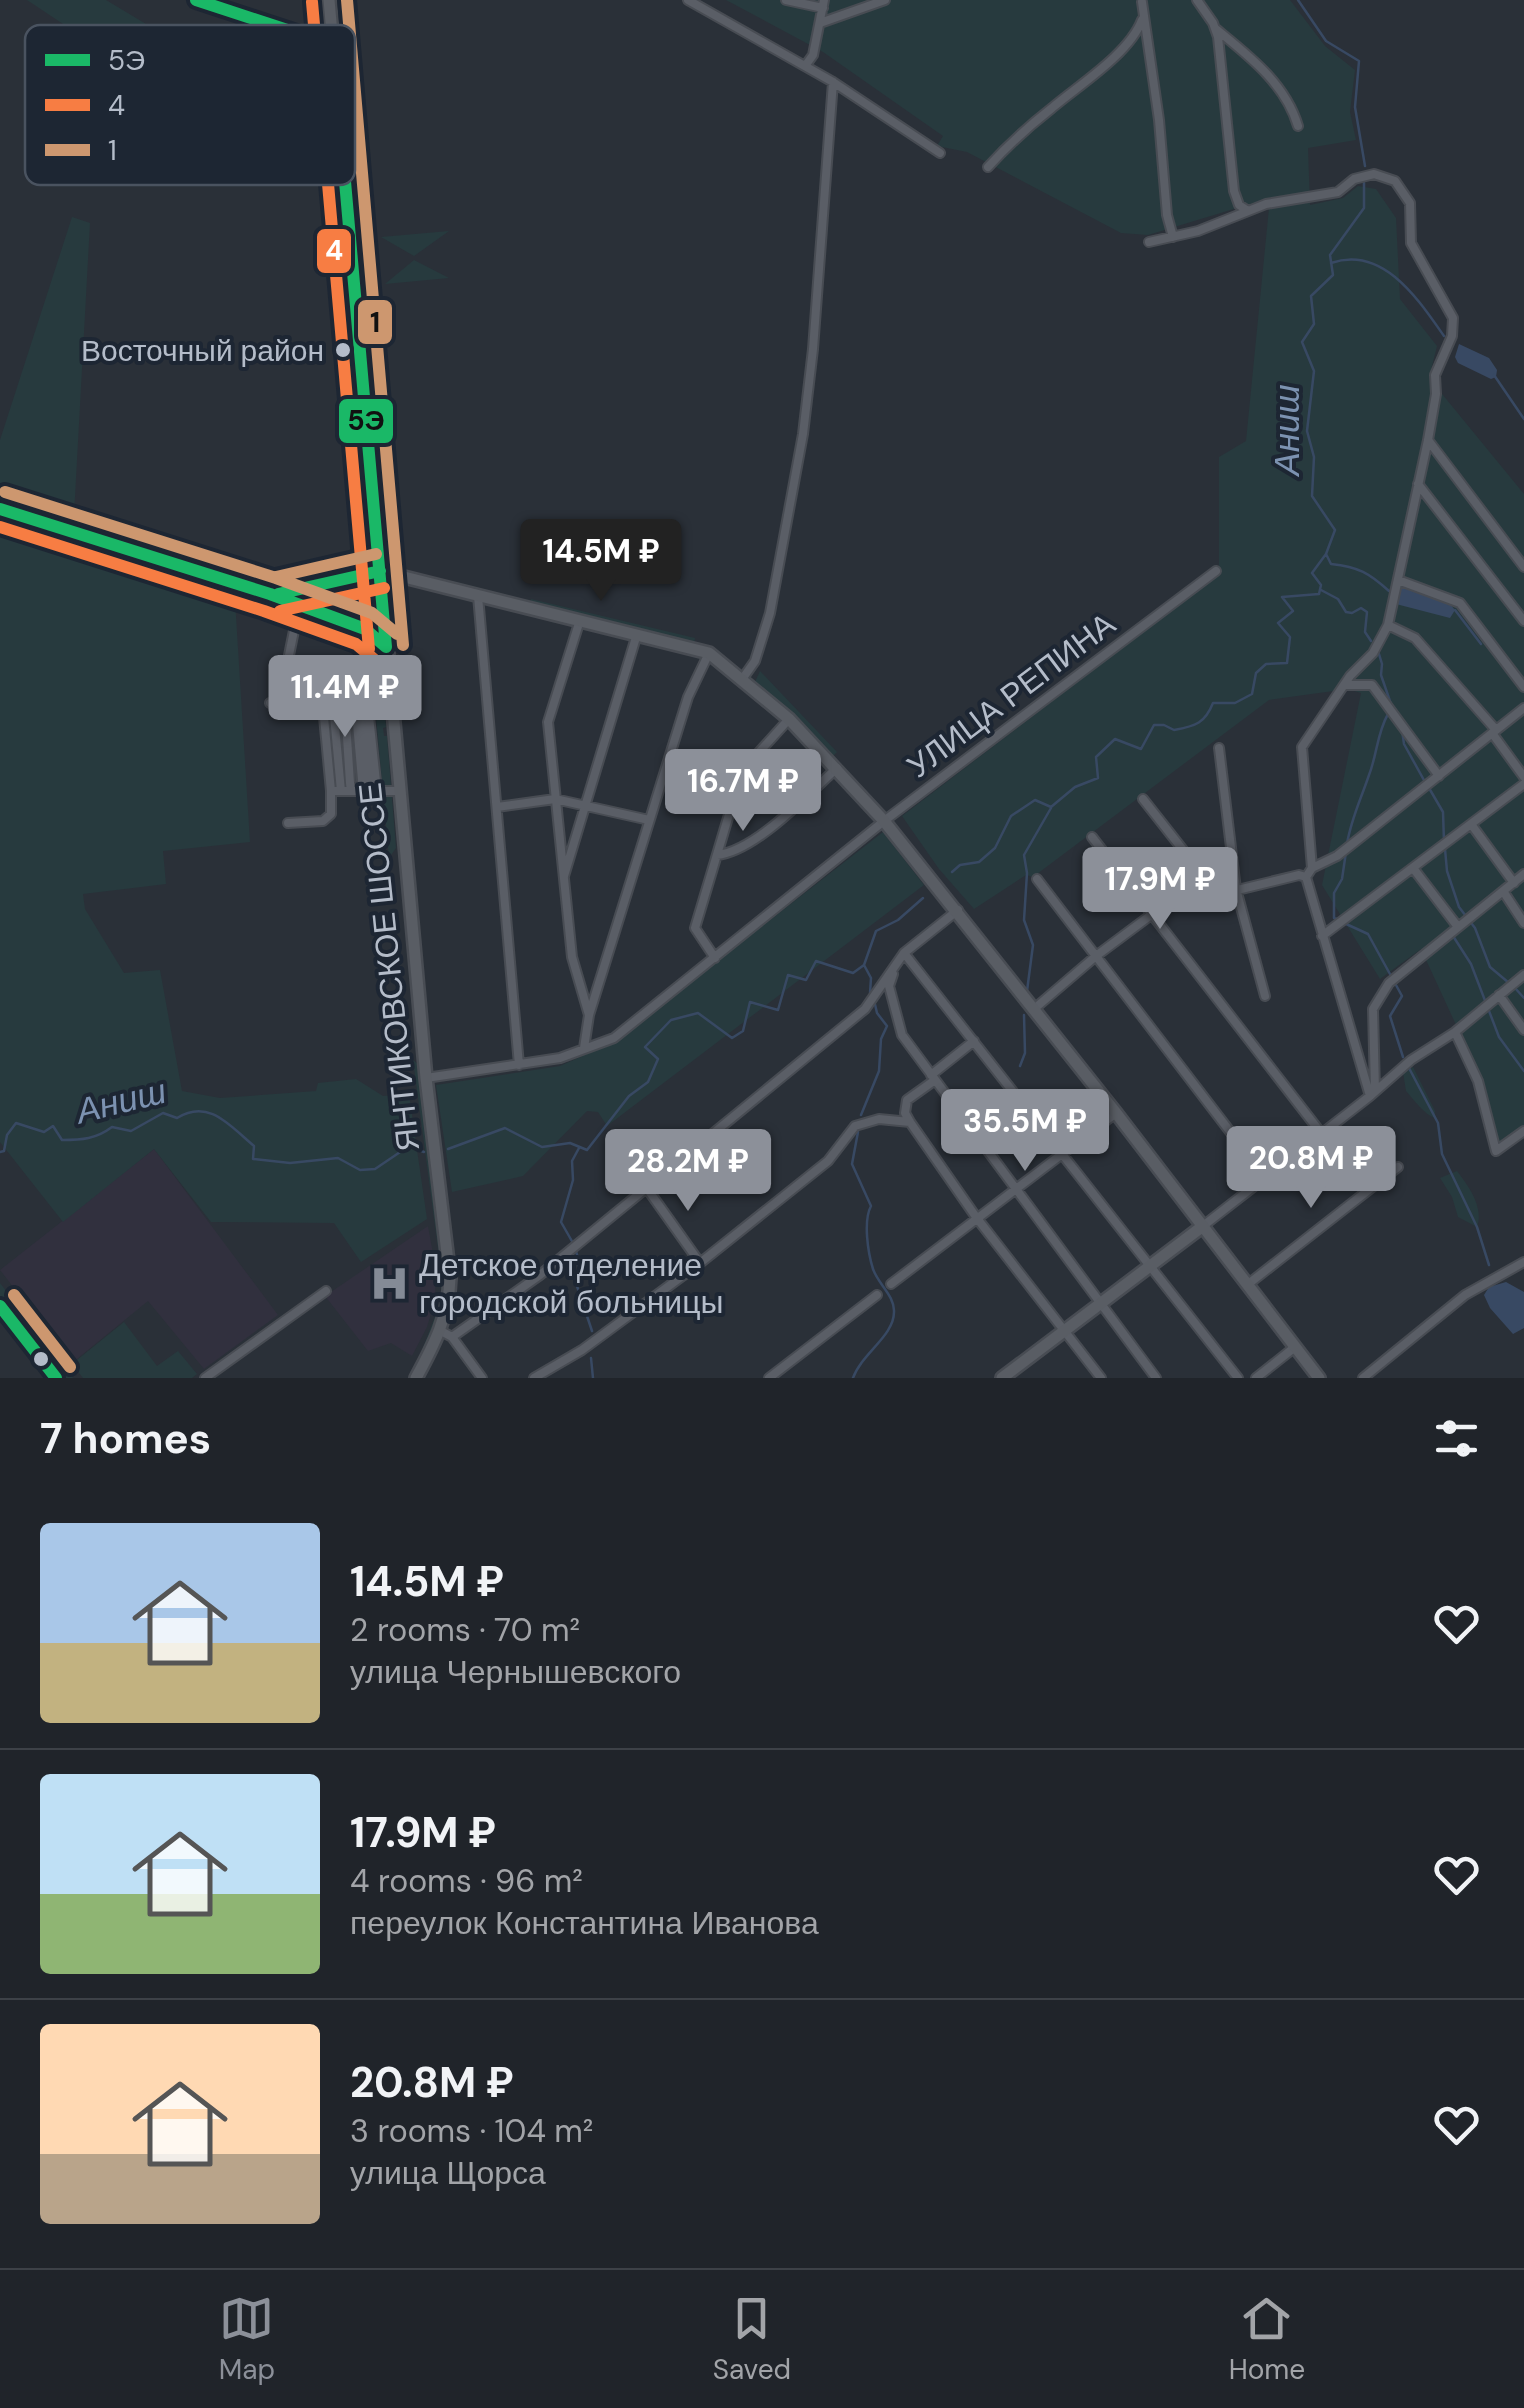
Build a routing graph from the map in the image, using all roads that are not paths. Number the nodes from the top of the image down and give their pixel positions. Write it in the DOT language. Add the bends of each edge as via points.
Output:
graph roads {
  1 [pos="196,0"];
  2 [pos="329,0"];
  3 [pos="688,0"];
  4 [pos="786,0"];
  5 [pos="884,0"];
  6 [pos="1197,0"];
  7 [pos="1142,2"];
  8 [pos="824,4"];
  9 [pos="1144,16"];
  10 [pos="820,24"];
  11 [pos="272,25"];
  12 [pos="331,25"];
  13 [pos="1216,29"];
  14 [pos="806,66"];
  15 [pos="833,82"];
  16 [pos="1298,126"];
  17 [pos="940,153"];
  18 [pos="988,168"];
  19 [pos="346,185"];
  20 [pos="1248,211"];
  21 [pos="1173,237"];
  22 [pos="1149,242"];
  23 [pos="1428,440"];
  24 [pos="1418,484"];
  25 [pos="0,509"];
  26 [pos="1524,567"];
  27 [pos="380,571"];
  28 [pos="1216,571"];
  29 [pos="344,579"];
  30 [pos="1398,580"];
  31 [pos="478,594"];
  32 [pos="301,598"];
  33 [pos="580,620"];
  34 [pos="384,621"];
  35 [pos="1524,621"];
  36 [pos="345,622"];
  37 [pos="1388,625"];
  38 [pos="366,629"];
  39 [pos="637,634"];
  40 [pos="386,647"];
  41 [pos="710,653"];
  42 [pos="284,675"];
  43 [pos="743,678"];
  44 [pos="390,684"];
  45 [pos="1344,684"];
  46 [pos="1524,688"];
  47 [pos="270,703"];
  48 [pos="1524,708"];
  49 [pos="789,719"];
  50 [pos="1494,732"];
  51 [pos="352,740"];
  52 [pos="1219,748"];
  53 [pos="838,767"];
  54 [pos="1438,776"];
  55 [pos="1524,781"];
  56 [pos="400,791"];
  57 [pos="555,800"];
  58 [pos="1143,800"];
  59 [pos="585,805"];
  60 [pos="496,807"];
  61 [pos="649,820"];
  62 [pos="884,820"];
  63 [pos="288,823"];
  64 [pos="1471,824"];
  65 [pos="1092,837"];
  66 [pos="717,856"];
  67 [pos="1312,868"];
  68 [pos="1413,868"];
  69 [pos="1524,874"];
  70 [pos="1306,876"];
  71 [pos="1037,879"];
  72 [pos="563,880"];
  73 [pos="1514,882"];
  74 [pos="1236,889"];
  75 [pos="1503,891"];
  76 [pos="1214,895"];
  77 [pos="958,910"];
  78 [pos="1152,914"];
  79 [pos="1524,923"];
  80 [pos="1458,927"];
  81 [pos="1322,936"];
  82 [pos="904,953"];
  83 [pos="1096,956"];
  84 [pos="715,958"];
  85 [pos="896,964"];
  86 [pos="1524,975"];
  87 [pos="1500,995"];
  88 [pos="1265,996"];
  89 [pos="1034,1009"];
  90 [pos="589,1015"];
  91 [pos="1524,1030"];
  92 [pos="1455,1032"];
  93 [pos="974,1042"];
  94 [pos="584,1048"];
  95 [pos="519,1065"];
  96 [pos="426,1078"];
  97 [pos="932,1078"];
  98 [pos="1372,1094"];
  99 [pos="1116,1112"];
  100 [pos="910,1122"];
  101 [pos="1524,1131"];
  102 [pos="1321,1134"];
  103 [pos="1061,1154"];
  104 [pos="1398,1167"];
  105 [pos="1264,1176"];
  106 [pos="646,1187"];
  107 [pos="1014,1190"];
  108 [pos="976,1217"];
  109 [pos="1203,1226"];
  110 [pos="1524,1262"];
  111 [pos="700,1263"];
  112 [pos="1151,1266"];
  113 [pos="891,1284"];
  114 [pos="1247,1285"];
  115 [pos="326,1291"];
  116 [pos="877,1295"];
  117 [pos="1099,1304"];
  118 [pos="0,1306"];
  119 [pos="1066,1331"];
  120 [pos="447,1334"];
  121 [pos="1296,1347"];
  122 [pos="56,1378"];
  123 [pos="205,1378"];
  124 [pos="416,1378"];
  125 [pos="482,1378"];
  126 [pos="534,1378"];
  127 [pos="770,1378"];
  128 [pos="1002,1378"];
  129 [pos="1101,1378"];
  130 [pos="1156,1378"];
  131 [pos="1238,1378"];
  132 [pos="1256,1378"];
  133 [pos="1320,1378"];
  134 [pos="1363,1378"];
  1 -- 11 [label="street"];
  2 -- 12 [label="street, ЯНТИКОВСКОЕ ШОССЕ"];
  3 -- 14 [label="street"];
  4 -- 8 [label="street"];
  5 -- 10 [label="street"];
  6 -- 13 [label="street"];
  7 -- 9 [label="street"];
  8 -- 10 [label="street"];
  9 -- 18 [label="street" via="1108,61"];
  9 -- 21 [label="street"];
  10 -- 14 [label="street"];
  13 -- 16 [label="street" via="1268,74"];
  13 -- 20 [label="street" via="1234,190"];
  14 -- 15 [label="street"];
  15 -- 17 [label="street"];
  15 -- 43 [label="street" via="803,434 770,613"];
  19 -- 27 [label="street, ЯНТИКОВСКОЕ ШОССЕ"];
  20 -- 21 [label="street"];
  20 -- 23 [label="street" via="1338,192 1358,177 1396,181 1410,203 1410,243 1453,318 1435,374"];
  21 -- 22 [label="street"];
  23 -- 24 [label="street"];
  23 -- 26 [label="street"];
  24 -- 30 [label="street"];
  24 -- 35 [label="street"];
  25 -- 32 [label="street"];
  27 -- 29 [label="street"];
  27 -- 31 [label="street"];
  27 -- 34 [label="street, ЯНТИКОВСКОЕ ШОССЕ"];
  28 -- 62 [label="street, УЛИЦА РЕПИНА"];
  29 -- 32 [label="street"];
  29 -- 36 [label="street"];
  30 -- 37 [label="street"];
  30 -- 46 [label="street" via="1460,603"];
  31 -- 33 [label="street"];
  31 -- 60 [label="street"];
  32 -- 36 [label="street"];
  32 -- 42 [label="street"];
  33 -- 39 [label="street"];
  33 -- 57 [label="street" via="548,722"];
  34 -- 38 [label="street"];
  34 -- 40 [label="street, ЯНТИКОВСКОЕ ШОССЕ"];
  36 -- 38 [label="street"];
  37 -- 45 [label="street"];
  37 -- 50 [label="street" via="1416,638"];
  38 -- 40 [label="street"];
  39 -- 41 [label="street"];
  39 -- 59 [label="street"];
  40 -- 44 [label="street, ЯНТИКОВСКОЕ ШОССЕ"];
  41 -- 43 [label="street"];
  41 -- 61 [label="street" via="688,697"];
  43 -- 49 [label="street"];
  44 -- 51 [label="street"];
  44 -- 56 [label="street, ЯНТИКОВСКОЕ ШОССЕ"];
  45 -- 54 [label="street" via="1372,686"];
  45 -- 67 [label="street" via="1302,747"];
  47 -- 51 [label="street"];
  48 -- 50 [label="street"];
  49 -- 53 [label="street"];
  49 -- 66 [label="street" via="742,770"];
  50 -- 54 [label="street"];
  50 -- 55 [label="street"];
  51 -- 51 [label="street"];
  51 -- 51 [label="street"];
  51 -- 56 [label="street"];
  51 -- 63 [label="street" via="331,814 323,821"];
  52 -- 74 [label="street"];
  53 -- 62 [label="street"];
  53 -- 66 [label="street" via="783,816"];
  54 -- 67 [label="street" via="1337,856"];
  55 -- 64 [label="street"];
  56 -- 96 [label="street, ЯНТИКОВСКОЕ ШОССЕ"];
  57 -- 59 [label="street"];
  57 -- 60 [label="street"];
  57 -- 72 [label="street"];
  58 -- 76 [label="street"];
  59 -- 61 [label="street"];
  59 -- 72 [label="street"];
  60 -- 95 [label="street"];
  61 -- 90 [label="street"];
  62 -- 77 [label="street"];
  62 -- 84 [label="street, УЛИЦА РЕПИНА"];
  64 -- 68 [label="street"];
  64 -- 73 [label="street"];
  65 -- 78 [label="street"];
  66 -- 84 [label="street" via="695,928"];
  67 -- 70 [label="street"];
  68 -- 80 [label="street"];
  68 -- 81 [label="street"];
  69 -- 73 [label="street"];
  70 -- 74 [label="street"];
  70 -- 81 [label="street"];
  71 -- 83 [label="street"];
  72 -- 90 [label="street" via="572,957"];
  73 -- 75 [label="street"];
  74 -- 76 [label="street"];
  74 -- 88 [label="street"];
  75 -- 79 [label="street"];
  75 -- 80 [label="street"];
  76 -- 78 [label="street"];
  77 -- 82 [label="street"];
  77 -- 89 [label="street"];
  78 -- 83 [label="street"];
  78 -- 102 [label="street"];
  80 -- 98 [label="street" via="1389,982 1373,1009"];
  81 -- 98 [label="street"];
  82 -- 85 [label="street"];
  82 -- 93 [label="street"];
  83 -- 89 [label="street"];
  83 -- 105 [label="street"];
  84 -- 94 [label="street, УЛИЦА РЕПИНА" via="614,1038"];
  85 -- 97 [label="street" via="889,986 902,1035"];
  85 -- 106 [label="street" via="864,1009"];
  86 -- 87 [label="street"];
  87 -- 91 [label="street"];
  87 -- 92 [label="street"];
  89 -- 99 [label="street"];
  90 -- 94 [label="street"];
  92 -- 98 [label="street"];
  92 -- 101 [label="street" via="1478,1081 1496,1151"];
  93 -- 97 [label="street"];
  93 -- 103 [label="street"];
  94 -- 95 [label="street, УЛИЦА РЕПИНА"];
  95 -- 96 [label="street, УЛИЦА РЕПИНА"];
  96 -- 120 [label="street, ЯНТИКОВСКОЕ ШОССЕ" via="450,1278"];
  97 -- 100 [label="street" via="906,1100"];
  97 -- 107 [label="street"];
  98 -- 102 [label="street"];
  99 -- 103 [label="street"];
  99 -- 109 [label="street"];
  100 -- 108 [label="street"];
  100 -- 111 [label="street" via="879,1119 856,1126 828,1161"];
  102 -- 105 [label="street"];
  103 -- 107 [label="street"];
  103 -- 112 [label="street"];
  104 -- 114 [label="street"];
  105 -- 109 [label="street"];
  106 -- 111 [label="street"];
  106 -- 120 [label="street" via="540,1276"];
  107 -- 108 [label="street"];
  107 -- 117 [label="street"];
  108 -- 113 [label="street"];
  108 -- 119 [label="street"];
  109 -- 112 [label="street"];
  109 -- 114 [label="street"];
  110 -- 134 [label="street" via="1465,1295"];
  111 -- 126 [label="street"];
  112 -- 117 [label="street"];
  112 -- 131 [label="street"];
  114 -- 121 [label="street"];
  115 -- 123 [label="street"];
  116 -- 127 [label="street"];
  117 -- 119 [label="street"];
  117 -- 130 [label="street"];
  118 -- 122 [label="street"];
  119 -- 128 [label="street"];
  119 -- 129 [label="street"];
  120 -- 124 [label="street, ЯНТИКОВСКОЕ ШОССЕ"];
  120 -- 125 [label="street"];
  121 -- 132 [label="street"];
  121 -- 133 [label="street"];
}
